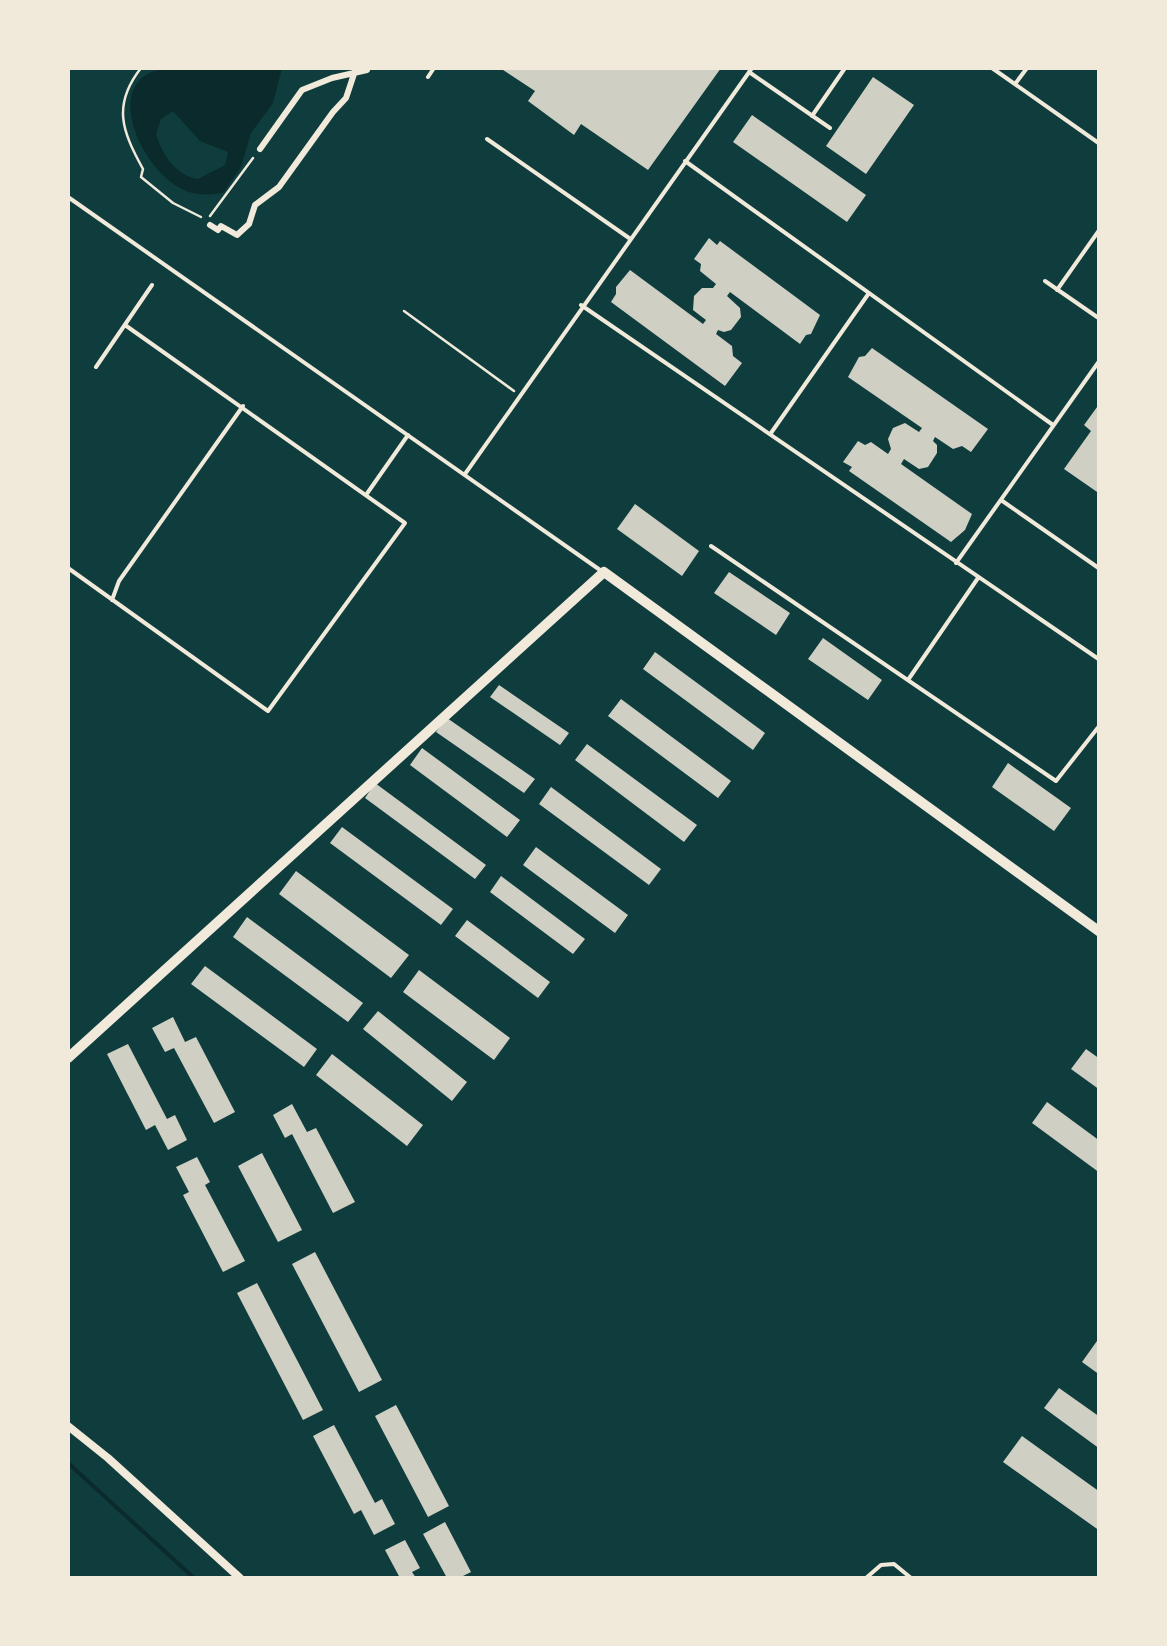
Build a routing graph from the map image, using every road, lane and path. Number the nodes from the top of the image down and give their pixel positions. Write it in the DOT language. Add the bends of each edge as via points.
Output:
graph roads {
  1 [pos="141,68"];
  2 [pos="434,68"];
  3 [pos="845,68"];
  4 [pos="992,68"];
  5 [pos="1026,68"];
  6 [pos="356,70"];
  7 [pos="367,70"];
  8 [pos="751,70"];
  9 [pos="428,77"];
  10 [pos="1015,84"];
  11 [pos="812,116"];
  12 [pos="830,128"];
  13 [pos="487,139"];
  14 [pos="1100,144"];
  15 [pos="260,149"];
  16 [pos="685,161"];
  17 [pos="68,197"];
  18 [pos="201,218"];
  19 [pos="210,221"];
  20 [pos="1100,229"];
  21 [pos="629,238"];
  22 [pos="1045,281"];
  23 [pos="152,286"];
  24 [pos="1057,290"];
  25 [pos="869,294"];
  26 [pos="582,305"];
  27 [pos="404,311"];
  28 [pos="1100,319"];
  29 [pos="125,325"];
  30 [pos="1100,360"];
  31 [pos="96,367"];
  32 [pos="520,395"];
  33 [pos="243,406"];
  34 [pos="1053,426"];
  35 [pos="408,434"];
  36 [pos="770,434"];
  37 [pos="465,474"];
  38 [pos="366,495"];
  39 [pos="1001,500"];
  40 [pos="711,546"];
  41 [pos="956,563"];
  42 [pos="68,568"];
  43 [pos="1100,569"];
  44 [pos="604,572"];
  45 [pos="978,578"];
  46 [pos="112,600"];
  47 [pos="1100,660"];
  48 [pos="908,680"];
  49 [pos="1100,725"];
  50 [pos="1100,932"];
  51 [pos="68,1058"];
  52 [pos="68,1426"];
  53 [pos="240,1578"];
  54 [pos="866,1578"];
  55 [pos="911,1578"];
  1 -- 18 [label="path" via="121,114 141,177"];
  2 -- 9 [label="lane"];
  3 -- 11 [label="lane"];
  4 -- 10 [label="lane"];
  5 -- 10 [label="lane"];
  6 -- 7 [label="street"];
  6 -- 15 [label="street" via="302,90"];
  6 -- 19 [label="street" via="350,93 280,187 255,205 244,231 218,230"];
  8 -- 11 [label="lane"];
  8 -- 16 [label="lane"];
  10 -- 14 [label="lane"];
  11 -- 12 [label="lane"];
  13 -- 21 [label="lane"];
  15 -- 19 [label="path"];
  16 -- 21 [label="lane"];
  16 -- 25 [label="lane"];
  17 -- 35 [label="lane"];
  20 -- 24 [label="lane"];
  21 -- 26 [label="lane"];
  22 -- 24 [label="lane"];
  23 -- 29 [label="lane"];
  24 -- 28 [label="lane"];
  25 -- 34 [label="lane"];
  25 -- 36 [label="lane"];
  26 -- 32 [label="lane"];
  26 -- 36 [label="lane"];
  27 -- 32 [label="path"];
  29 -- 31 [label="lane"];
  29 -- 33 [label="lane"];
  30 -- 34 [label="lane"];
  32 -- 37 [label="lane"];
  33 -- 38 [label="lane"];
  33 -- 46 [label="lane" via="119,580"];
  34 -- 39 [label="lane"];
  35 -- 37 [label="lane"];
  35 -- 38 [label="lane"];
  36 -- 41 [label="lane"];
  37 -- 44 [label="lane"];
  38 -- 46 [label="lane" via="405,523 268,711"];
  39 -- 41 [label="lane"];
  39 -- 43 [label="lane"];
  40 -- 48 [label="lane"];
  41 -- 45 [label="lane"];
  42 -- 46 [label="lane"];
  44 -- 50 [label="street"];
  44 -- 51 [label="street"];
  45 -- 47 [label="lane"];
  45 -- 48 [label="lane"];
  48 -- 49 [label="lane" via="1056,781"];
  52 -- 53 [label="street"];
  54 -- 55 [label="lane" via="894,1564"];
}
